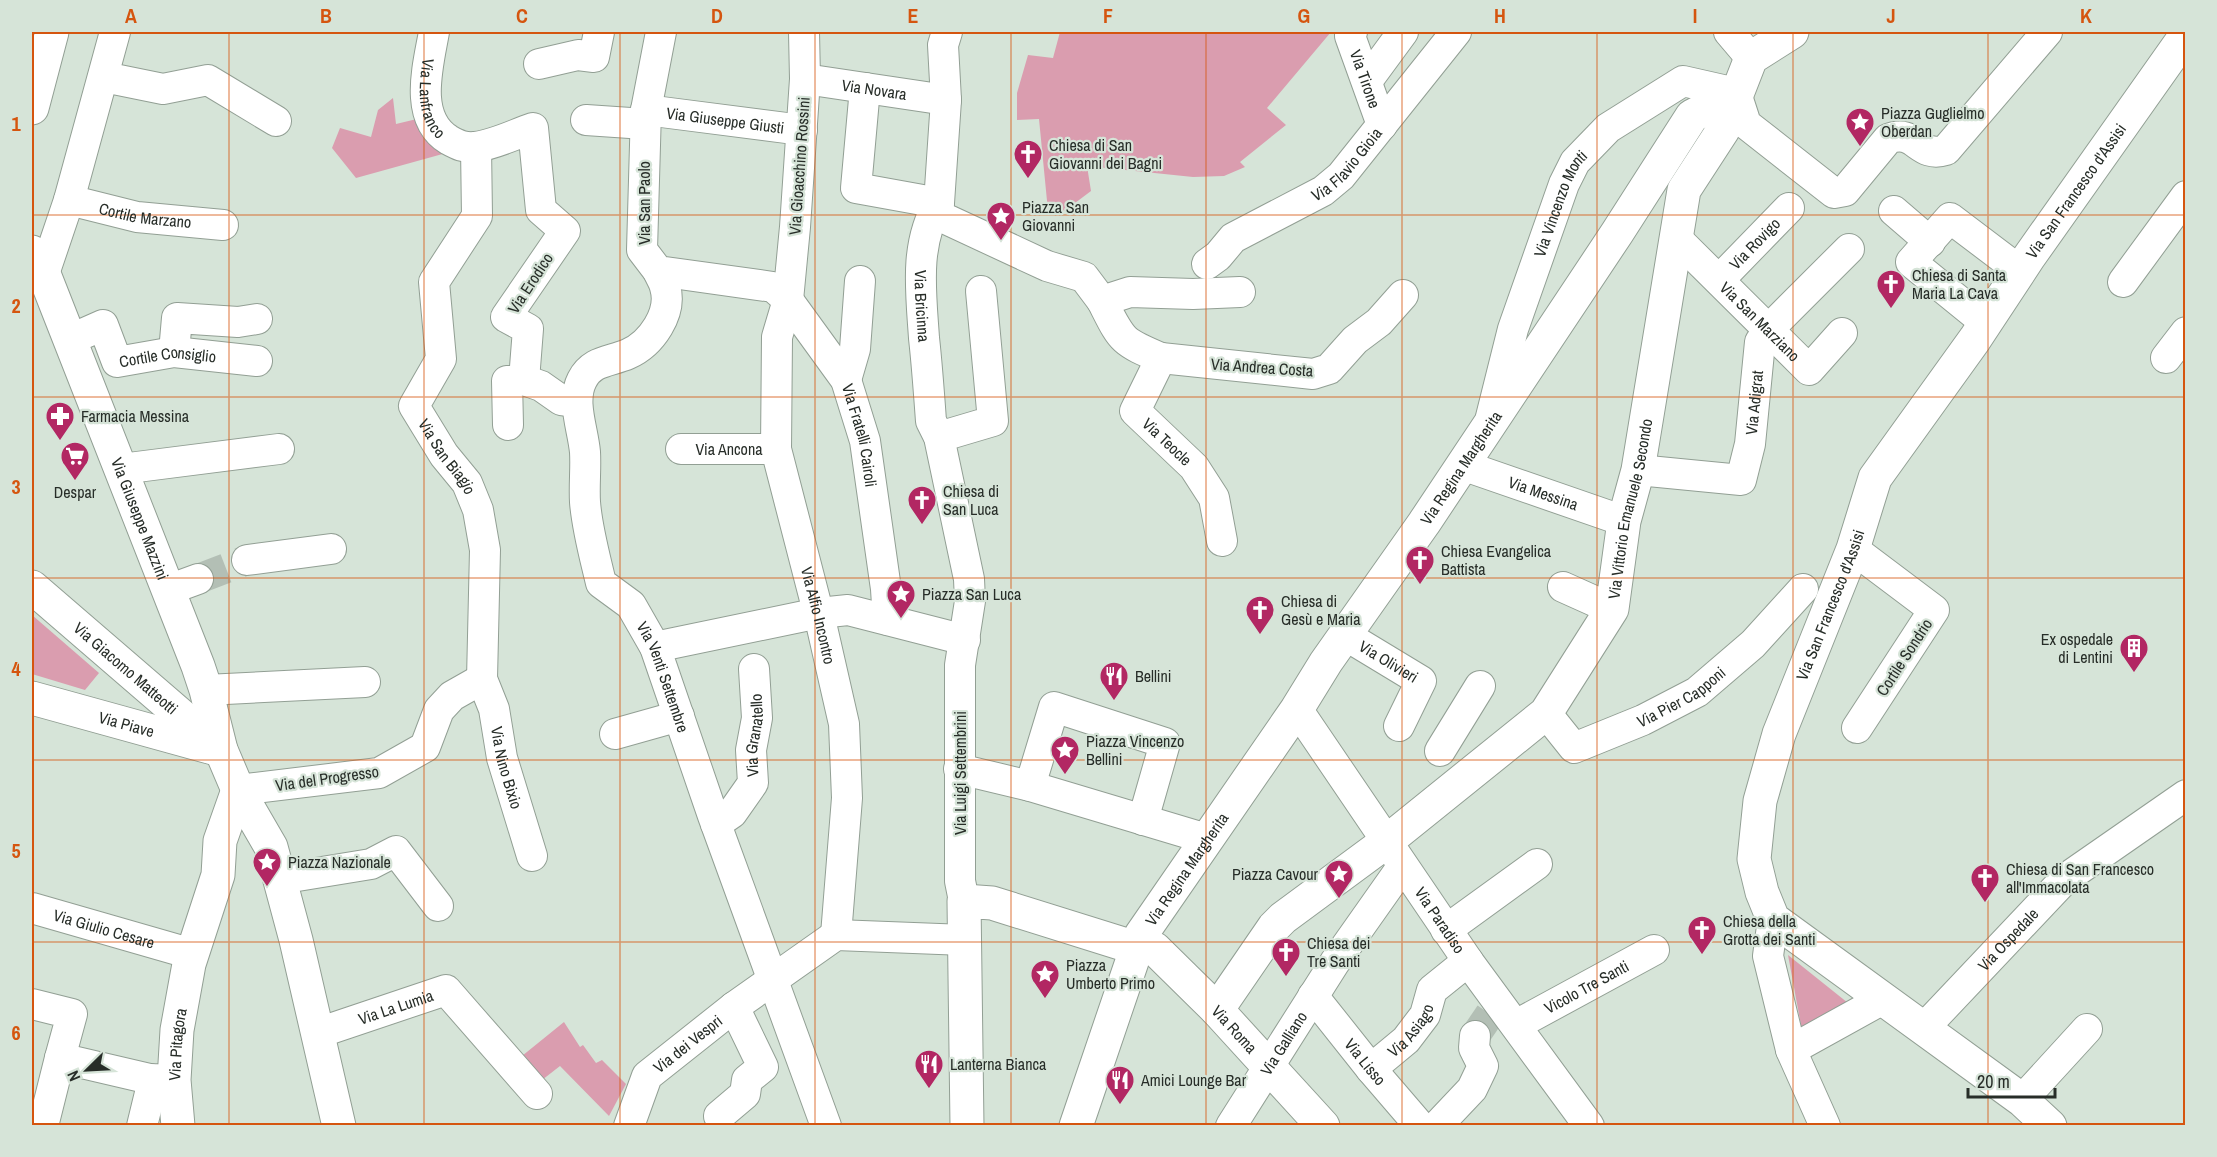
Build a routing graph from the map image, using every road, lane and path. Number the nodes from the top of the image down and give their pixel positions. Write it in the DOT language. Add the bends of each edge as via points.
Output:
graph roads {
  1 [pos="116,32"];
  2 [pos="434,32"];
  3 [pos="661,32"];
  4 [pos="804,32"];
  5 [pos="947,32"];
  6 [pos="1352,32"];
  7 [pos="1403,32"];
  8 [pos="1456,32"];
  9 [pos="1729,32"];
  10 [pos="1792,32"];
  11 [pos="2047,32"];
  12 [pos="2186,35"];
  13 [pos="596,44"];
  14 [pos="43,45"];
  15 [pos="1751,58"];
  16 [pos="539,64"];
  17 [pos="104,77"];
  18 [pos="805,79"];
  19 [pos="1367,81"];
  20 [pos="865,88"];
  21 [pos="1736,93"];
  22 [pos="945,100"];
  23 [pos="32,108"];
  24 [pos="646,117"];
  25 [pos="586,120"];
  26 [pos="276,121"];
  27 [pos="1382,125"];
  28 [pos="1735,127"];
  29 [pos="533,128"];
  30 [pos="802,130"];
  31 [pos="476,147"];
  32 [pos="2186,196"];
  33 [pos="69,200"];
  34 [pos="936,208"];
  35 [pos="1789,208"];
  36 [pos="1894,211"];
  37 [pos="223,225"];
  38 [pos="1677,239"];
  39 [pos="1929,242"];
  40 [pos="1849,249"];
  41 [pos="38,263"];
  42 [pos="1207,264"];
  43 [pos="658,271"];
  44 [pos="2020,271"];
  45 [pos="1719,280"];
  46 [pos="860,281"];
  47 [pos="2123,282"];
  48 [pos="981,291"];
  49 [pos="1096,292"];
  50 [pos="1239,292"];
  51 [pos="1403,295"];
  52 [pos="788,300"];
  53 [pos="257,319"];
  54 [pos="1986,323"];
  55 [pos="1768,330"];
  56 [pos="2186,332"];
  57 [pos="1842,333"];
  58 [pos="69,340"];
  59 [pos="174,352"];
  60 [pos="1161,358"];
  61 [pos="2166,358"];
  62 [pos="256,361"];
  63 [pos="524,380"];
  64 [pos="846,381"];
  65 [pos="577,402"];
  66 [pos="508,425"];
  67 [pos="1489,426"];
  68 [pos="939,437"];
  69 [pos="279,449"];
  70 [pos="681,449"];
  71 [pos="776,449"];
  72 [pos="1462,465"];
  73 [pos="121,469"];
  74 [pos="1638,471"];
  75 [pos="1624,521"];
  76 [pos="1222,541"];
  77 [pos="331,549"];
  78 [pos="1853,549"];
  79 [pos="247,560"];
  80 [pos="969,579"];
  81 [pos="32,587"];
  82 [pos="1563,587"];
  83 [pos="1803,589"];
  84 [pos="1612,609"];
  85 [pos="819,613"];
  86 [pos="888,620"];
  87 [pos="1346,635"];
  88 [pos="655,647"];
  89 [pos="963,653"];
  90 [pos="754,669"];
  91 [pos="202,678"];
  92 [pos="482,679"];
  93 [pos="365,682"];
  94 [pos="1480,686"];
  95 [pos="156,694"];
  96 [pos="32,698"];
  97 [pos="1297,709"];
  98 [pos="1546,713"];
  99 [pos="679,716"];
  100 [pos="1857,728"];
  101 [pos="615,734"];
  102 [pos="1419,738"];
  103 [pos="221,750"];
  104 [pos="959,769"];
  105 [pos="1469,776"];
  106 [pos="1030,786"];
  107 [pos="238,790"];
  108 [pos="2186,795"];
  109 [pos="1143,820"];
  110 [pos="716,824"];
  111 [pos="1207,839"];
  112 [pos="1394,854"];
  113 [pos="532,856"];
  114 [pos="1537,864"];
  115 [pos="279,879"];
  116 [pos="962,891"];
  117 [pos="438,906"];
  118 [pos="32,908"];
  119 [pos="1773,919"];
  120 [pos="1446,930"];
  121 [pos="836,935"];
  122 [pos="957,940"];
  123 [pos="1144,944"];
  124 [pos="1654,950"];
  125 [pos="186,956"];
  126 [pos="1468,962"];
  127 [pos="772,981"];
  128 [pos="1313,996"];
  129 [pos="1883,999"];
  130 [pos="32,1004"];
  131 [pos="734,1007"];
  132 [pos="1217,1010"];
  133 [pos="1495,1019"];
  134 [pos="1924,1028"];
  135 [pos="2086,1029"];
  136 [pos="318,1033"];
  137 [pos="1791,1050"];
  138 [pos="60,1058"];
  139 [pos="1268,1067"];
  140 [pos="1371,1069"];
  141 [pos="162,1080"];
  142 [pos="537,1094"];
  143 [pos="2022,1100"];
  144 [pos="719,1116"];
  145 [pos="1584,1124"];
  146 [pos="43,1125"];
  147 [pos="142,1125"];
  148 [pos="178,1125"];
  149 [pos="339,1125"];
  150 [pos="629,1125"];
  151 [pos="826,1125"];
  152 [pos="967,1125"];
  153 [pos="1076,1125"];
  154 [pos="1231,1125"];
  155 [pos="1323,1125"];
  156 [pos="1420,1125"];
  157 [pos="1437,1125"];
  158 [pos="1825,1125"];
  159 [pos="2050,1125"];
  1 -- 17 [label="street"];
  2 -- 31 [label="street, Via Lanfranco" via="425,84 429,117 443,136 460,147"];
  3 -- 24 [label="street, Via San Paolo"];
  4 -- 18 [label="street, Via Gioacchino Rossini"];
  5 -- 22 [label="street, Via Bricinna" via="943,45"];
  6 -- 19 [label="street, Via Tirone" via="1350,36"];
  7 -- 19 [label="street"];
  8 -- 27 [label="street, Via Flavio Gioia"];
  9 -- 15 [label="street"];
  10 -- 15 [label="street"];
  11 -- 28 [label="street" via="1946,150 1926,151 1909,138 1888,139 1845,191 1834,193"];
  12 -- 44 [label="street, Via San Francesco d'Assisi"];
  13 -- 16 [label="street" via="578,55"];
  14 -- 23 [label="street"];
  15 -- 21 [label="street, Via Vittorio Emanuele Secondo"];
  17 -- 26 [label="street" via="163,89 208,80"];
  17 -- 33 [label="street"];
  18 -- 20 [label="street, Via Novara"];
  18 -- 30 [label="street, Via Gioacchino Rossini"];
  19 -- 27 [label="street, Via Tirone"];
  20 -- 22 [label="street, Via Novara"];
  20 -- 34 [label="street" via="856,188"];
  21 -- 28 [label="street, Via Vittorio Emanuele Secondo"];
  21 -- 67 [label="street, Via Regina Margherita" via="1692,116"];
  21 -- 67 [label="street, Via Vincenzo Monti" via="1683,81 1608,128 1575,162 1556,204 1514,329"];
  22 -- 34 [label="street, Via Bricinna"];
  24 -- 25 [label="street"];
  24 -- 30 [label="street, Via Giuseppe Giusti"];
  24 -- 43 [label="street, Via San Paolo" via="642,249"];
  27 -- 42 [label="street, Via Flavio Gioia" via="1341,176 1323,191 1233,238"];
  28 -- 38 [label="street, Via Vittorio Emanuele Secondo" via="1684,190"];
  29 -- 31 [label="street, Via Lanfranco"];
  29 -- 63 [label="street, Via Erodico" via="541,210 565,231 506,317 528,329"];
  30 -- 52 [label="street, Via Gioacchino Rossini"];
  31 -- 92 [label="street, Via San Biagio" via="477,216 434,282 441,359 414,406 444,455 467,483 478,510 485,550"];
  32 -- 47 [label="street"];
  33 -- 37 [label="street, Cortile Marzano" via="137,217"];
  33 -- 41 [label="street"];
  34 -- 49 [label="street" via="1047,266 1084,277"];
  34 -- 68 [label="street, Via Bricinna" via="921,252 920,288 932,421"];
  35 -- 45 [label="street, Via Rovigo"];
  36 -- 39 [label="street"];
  38 -- 45 [label="street, Via San Marziano"];
  38 -- 74 [label="street, Via Vittorio Emanuele Secondo"];
  39 -- 44 [label="street" via="1950,218"];
  39 -- 54 [label="street" via="1911,262"];
  40 -- 55 [label="street"];
  41 -- 58 [label="street, Via Giuseppe Mazzini"];
  43 -- 52 [label="street" via="773,287"];
  43 -- 65 [label="street, Via Venti Settembre" via="666,288 666,304 654,333 641,347 598,362 580,383"];
  44 -- 54 [label="street, Via San Francesco d'Assisi"];
  45 -- 55 [label="street, Via San Marziano"];
  46 -- 64 [label="street" via="855,349"];
  48 -- 68 [label="street" via="993,421"];
  49 -- 50 [label="street"];
  49 -- 60 [label="street" via="1120,338"];
  51 -- 60 [label="street, Via Andrea Costa" via="1329,369 1313,374"];
  52 -- 64 [label="street, Via Fratelli Cairoli"];
  52 -- 71 [label="street, Via Alfio Incontro" via="777,337"];
  53 -- 59 [label="street" via="238,322 177,318"];
  54 -- 78 [label="street, Via San Francesco d'Assisi" via="1875,478"];
  55 -- 57 [label="street, Via San Marziano" via="1809,370"];
  55 -- 74 [label="street, Via Adigrat" via="1760,342 1750,444 1741,480"];
  56 -- 61 [label="street"];
  58 -- 59 [label="street, Cortile Consiglio" via="103,325 117,362"];
  58 -- 73 [label="street, Via Giuseppe Mazzini"];
  59 -- 62 [label="street, Cortile Consiglio"];
  60 -- 76 [label="street, Via Teocle" via="1135,411 1194,467 1214,498"];
  63 -- 65 [label="street" via="561,400"];
  63 -- 66 [label="street" via="507,381"];
  64 -- 86 [label="street, Via Fratelli Cairoli" via="865,441"];
  65 -- 88 [label="street, Via Venti Settembre" via="585,452 585,504 601,583 631,604"];
  67 -- 72 [label="street, Via Regina Margherita"];
  68 -- 80 [label="street, Via Bricinna"];
  69 -- 73 [label="street"];
  70 -- 71 [label="street, Via Ancona"];
  71 -- 85 [label="street, Via Alfio Incontro"];
  72 -- 75 [label="street, Via Messina"];
  72 -- 87 [label="street, Via Regina Margherita"];
  73 -- 91 [label="street, Via Giuseppe Mazzini" via="183,585"];
  74 -- 75 [label="street, Via Vittorio Emanuele Secondo"];
  75 -- 84 [label="street, Via Vittorio Emanuele Secondo"];
  77 -- 79 [label="street"];
  78 -- 100 [label="street, Cortile Sondrio" via="1934,610"];
  78 -- 119 [label="street, Via San Francesco d'Assisi" via="1779,734 1760,801 1754,859"];
  80 -- 89 [label="street, Via Luigi Settembrini"];
  81 -- 95 [label="street, Via Giacomo Matteotti"];
  82 -- 84 [label="street"];
  83 -- 98 [label="street, Via Pier Capponi" via="1753,644 1713,679 1697,692 1643,720 1574,748"];
  84 -- 98 [label="street, Via Vittorio Emanuele Secondo"];
  85 -- 86 [label="street" via="848,610"];
  85 -- 88 [label="street"];
  85 -- 121 [label="street, Via Alfio Incontro" via="844,724 847,798"];
  86 -- 89 [label="street"];
  87 -- 97 [label="street, Via Regina Margherita"];
  87 -- 102 [label="street, Via Olivieri" via="1421,681"];
  88 -- 99 [label="street, Via Venti Settembre"];
  89 -- 104 [label="street, Via Luigi Settembrini"];
  90 -- 110 [label="street, Via Granatello" via="757,718 752,750 753,783 732,813"];
  91 -- 93 [label="street"];
  91 -- 95 [label="street"];
  91 -- 103 [label="street, Via Giuseppe Mazzini"];
  92 -- 107 [label="street, Via del Progresso" via="452,696 439,710 424,747 379,773"];
  92 -- 113 [label="street, Via Nino Bixio" via="494,709 502,758"];
  94 -- 102 [label="street"];
  95 -- 103 [label="street, Via Giacomo Matteotti"];
  96 -- 103 [label="street, Via Piave"];
  97 -- 111 [label="street, Via Regina Margherita"];
  97 -- 112 [label="street, Via Paradiso"];
  98 -- 105 [label="street, Via Vittorio Emanuele Secondo"];
  99 -- 101 [label="street"];
  99 -- 110 [label="street, Via Venti Settembre"];
  102 -- 105 [label="street"];
  103 -- 107 [label="street, Via Giuseppe Mazzini"];
  104 -- 106 [label="street"];
  104 -- 116 [label="street, Via Luigi Settembrini"];
  105 -- 112 [label="street, Via Vittorio Emanuele Secondo"];
  106 -- 109 [label="street"];
  106 -- 109 [label="street" via="1054,707 1165,743"];
  107 -- 115 [label="street, Via Giuseppe Mazzini" via="271,847"];
  107 -- 125 [label="street, Via Pitagora" via="220,841 218,875"];
  108 -- 134 [label="street, Via Ospedale" via="2065,879"];
  109 -- 111 [label="street"];
  110 -- 127 [label="street, Via Venti Settembre"];
  111 -- 123 [label="street, Via Regina Margherita"];
  112 -- 120 [label="street, Via Paradiso"];
  112 -- 128 [label="street, Via Galliano"];
  112 -- 132 [label="street, Via Vittorio Emanuele Secondo" via="1283,918"];
  114 -- 120 [label="street"];
  115 -- 117 [label="street" via="370,864 396,851"];
  115 -- 136 [label="street, Via Giuseppe Mazzini"];
  116 -- 122 [label="street"];
  116 -- 123 [label="street" via="992,903"];
  118 -- 125 [label="street, Via Giulio Cesare"];
  119 -- 129 [label="street"];
  119 -- 137 [label="street" via="1768,956"];
  120 -- 126 [label="street, Via Paradiso"];
  121 -- 122 [label="street"];
  121 -- 127 [label="street, Via dei Vespri"];
  122 -- 152 [label="street"];
  123 -- 132 [label="street, Via Roma"];
  123 -- 153 [label="street, Via Regina Margherita"];
  124 -- 133 [label="street, Vicolo Tre Santi"];
  125 -- 141 [label="street, Via Pitagora" via="177,1030"];
  126 -- 133 [label="street, Via Paradiso"];
  126 -- 140 [label="street, Via Asiago" via="1432,990 1425,1015 1406,1040"];
  127 -- 131 [label="street, Via dei Vespri"];
  127 -- 151 [label="street, Via Venti Settembre"];
  128 -- 139 [label="street, Via Galliano"];
  128 -- 140 [label="street, Via Lisso"];
  129 -- 134 [label="street"];
  129 -- 137 [label="street"];
  130 -- 138 [label="street" via="72,1014"];
  131 -- 144 [label="street" via="763,1067 747,1080 745,1094"];
  131 -- 150 [label="street, Via dei Vespri" via="647,1076"];
  132 -- 139 [label="street, Via Roma"];
  133 -- 145 [label="street, Via Paradiso"];
  133 -- 157 [label="street" via="1474,1048 1483,1066 1472,1089"];
  134 -- 143 [label="street"];
  135 -- 143 [label="street"];
  136 -- 142 [label="street, Via La Lumia" via="446,990"];
  136 -- 149 [label="street, Via Giuseppe Mazzini"];
  137 -- 158 [label="street"];
  138 -- 141 [label="street"];
  138 -- 146 [label="street"];
  139 -- 154 [label="street, Via Galliano"];
  139 -- 155 [label="street, Via Roma"];
  140 -- 156 [label="street, Via Lisso"];
  141 -- 147 [label="street" via="150,1093"];
  141 -- 148 [label="street, Via Pitagora"];
  143 -- 159 [label="street"];
}
